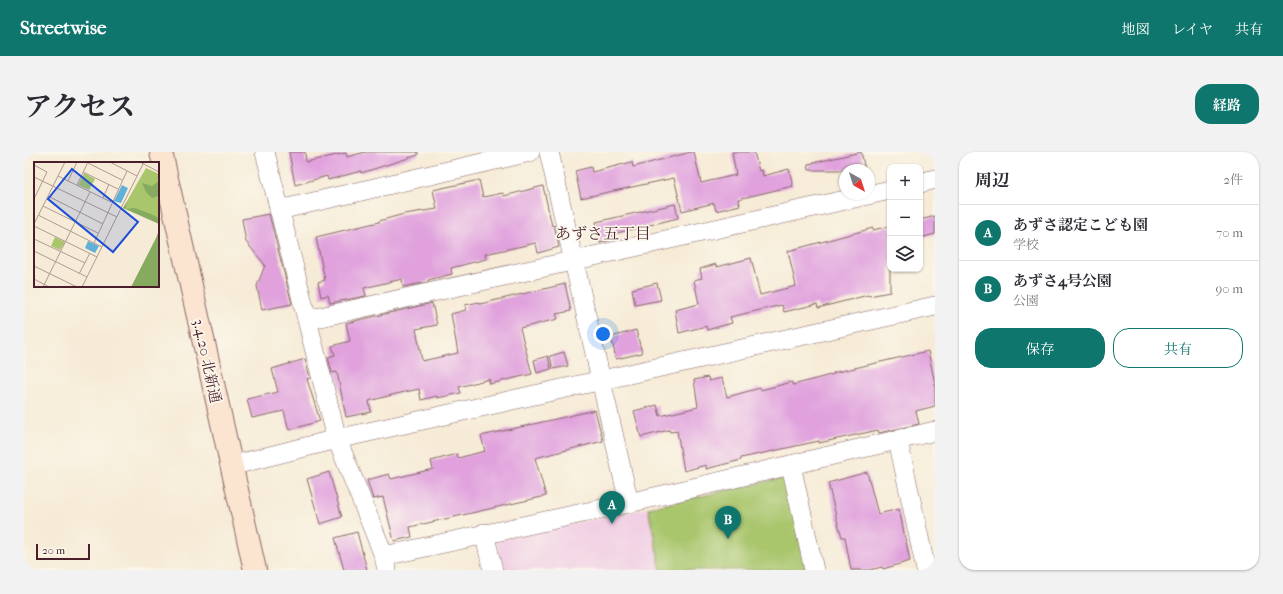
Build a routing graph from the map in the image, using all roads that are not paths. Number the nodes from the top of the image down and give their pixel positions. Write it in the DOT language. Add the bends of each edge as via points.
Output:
graph roads {
  1 [pos="162,152"];
  2 [pos="265,152"];
  3 [pos="530,152"];
  4 [pos="549,152"];
  5 [pos="935,180"];
  6 [pos="923,182"];
  7 [pos="887,191"];
  8 [pos="279,210"];
  9 [pos="574,260"];
  10 [pos="935,306"];
  11 [pos="307,320"];
  12 [pos="600,381"];
  13 [pos="935,431"];
  14 [pos="336,439"];
  15 [pos="898,440"];
  16 [pos="791,465"];
  17 [pos="230,466"];
  18 [pos="629,503"];
  19 [pos="484,533"];
  20 [pos="385,563"];
  21 [pos="255,570"];
  22 [pos="493,570"];
  23 [pos="814,570"];
  24 [pos="926,570"];
  1 -- 17 [label="street, 3.4.20 北新通"];
  2 -- 8 [label="street"];
  3 -- 8 [label="street"];
  4 -- 9 [label="street"];
  5 -- 6 [label="street"];
  7 -- 9 [label="street"];
  8 -- 11 [label="street"];
  9 -- 11 [label="street"];
  9 -- 12 [label="street"];
  10 -- 12 [label="street"];
  11 -- 14 [label="street"];
  12 -- 14 [label="street"];
  12 -- 18 [label="street"];
  13 -- 15 [label="street"];
  14 -- 17 [label="street"];
  14 -- 20 [label="street"];
  15 -- 16 [label="street"];
  15 -- 24 [label="street"];
  16 -- 18 [label="street"];
  16 -- 23 [label="street"];
  17 -- 21 [label="street, 3.4.20 北新通"];
  18 -- 19 [label="street"];
  19 -- 20 [label="street"];
  19 -- 22 [label="street"];
}
